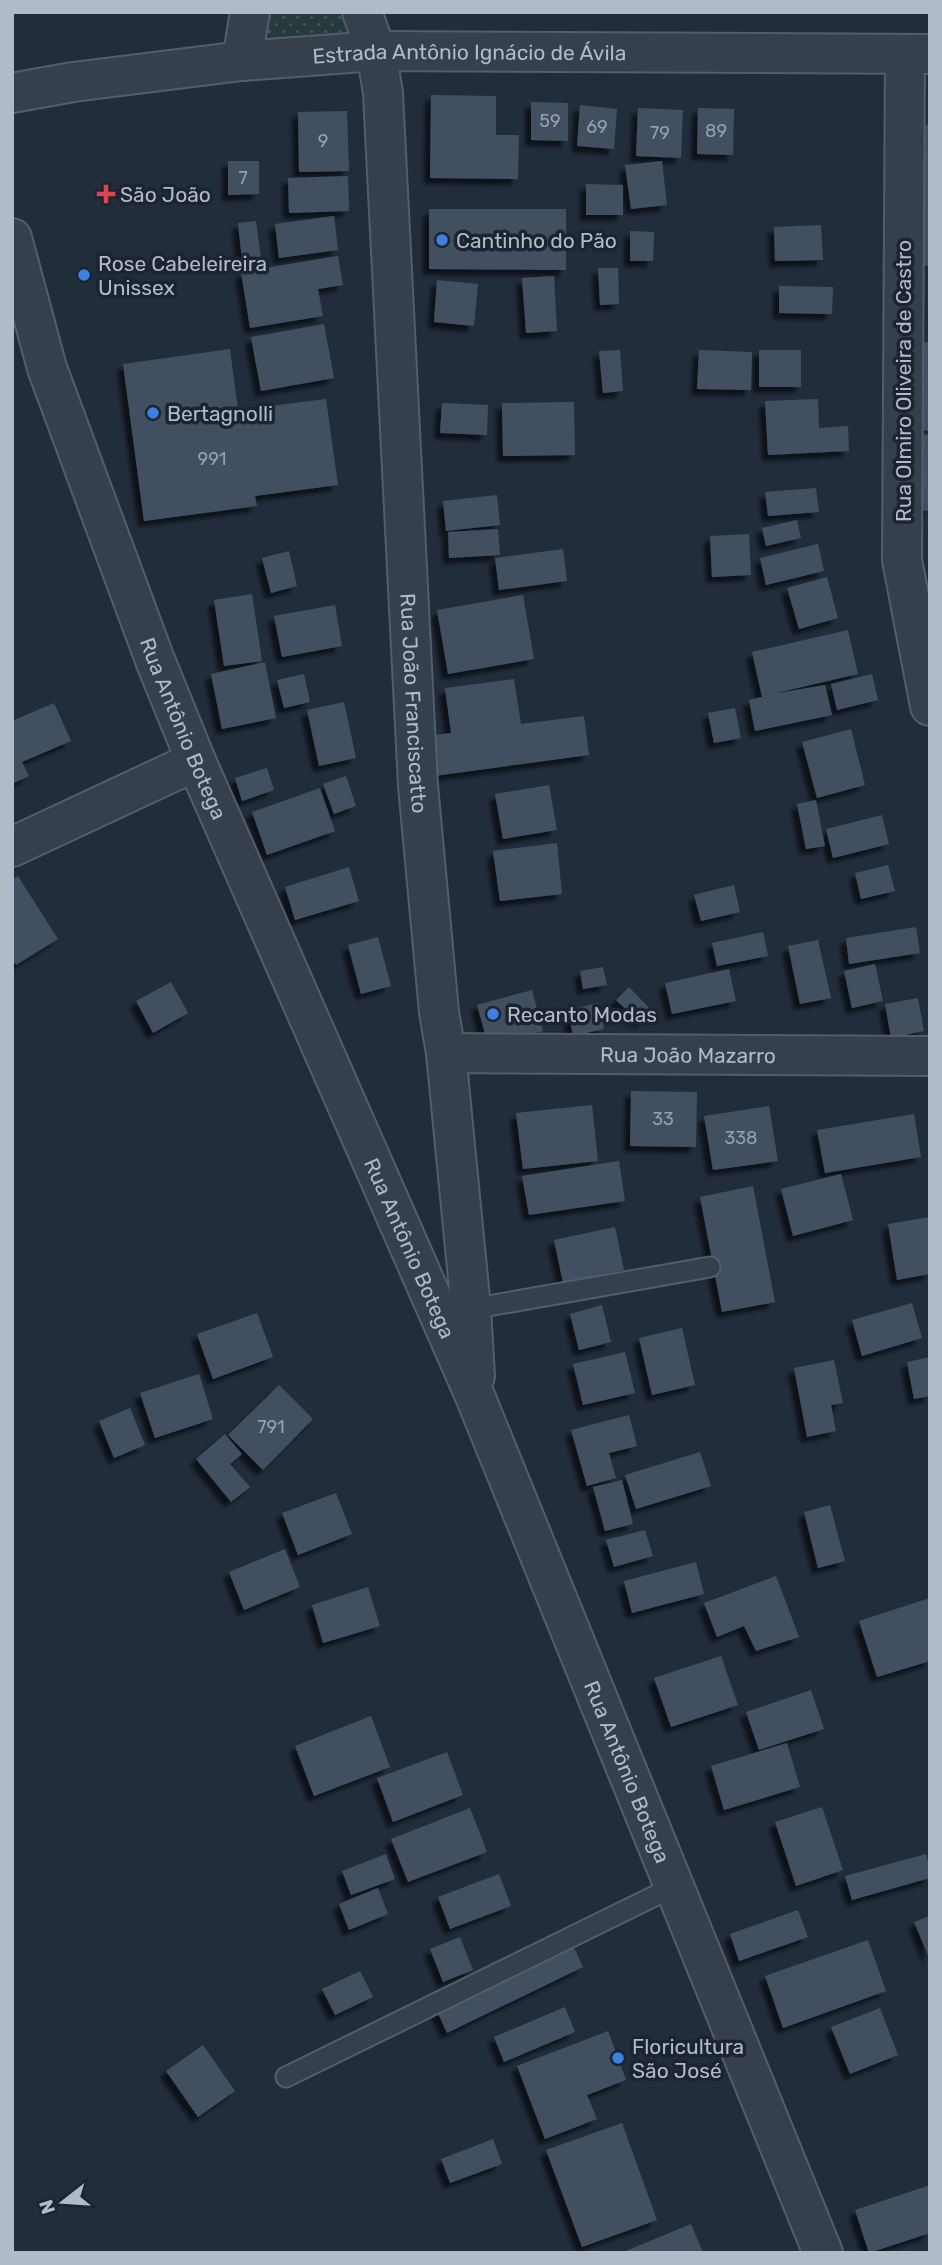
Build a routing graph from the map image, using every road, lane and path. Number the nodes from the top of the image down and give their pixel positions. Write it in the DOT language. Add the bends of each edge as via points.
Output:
graph roads {
  1 [pos="250,12"];
  2 [pos="362,12"];
  3 [pos="376,51"];
  4 [pos="917,54"];
  5 [pos="242,61"];
  6 [pos="12,93"];
  7 [pos="12,238"];
  8 [pos="17,277"];
  9 [pos="916,560"];
  10 [pos="930,706"];
  11 [pos="196,761"];
  12 [pos="12,847"];
  13 [pos="446,1054"];
  14 [pos="930,1056"];
  15 [pos="710,1267"];
  16 [pos="471,1309"];
  17 [pos="475,1396"];
  18 [pos="673,1887"];
  19 [pos="286,2077"];
  20 [pos="823,2253"];
  1 -- 5 [label="street"];
  2 -- 3 [label="street, Rua João Franciscatto"];
  3 -- 4 [label="street, Estrada Antônio Ignácio de Ávila"];
  3 -- 5 [label="street, Estrada Antônio Ignácio de Ávila"];
  3 -- 13 [label="street, Rua João Franciscatto" via="383,107 418,786"];
  4 -- 9 [label="street, Rua Olmiro Oliveira de Castro"];
  5 -- 6 [label="street, Estrada Antônio Ignácio de Ávila"];
  7 -- 8 [label="street, Rua Antônio Botega"];
  8 -- 11 [label="street, Rua Antônio Botega" via="72,438"];
  9 -- 10 [label="street, Rua Olmiro Oliveira de Castro"];
  11 -- 12 [label="street"];
  11 -- 17 [label="street, Rua Antônio Botega"];
  13 -- 14 [label="street, Rua João Mazarro"];
  13 -- 16 [label="street, Rua João Franciscatto"];
  15 -- 16 [label="lane"];
  16 -- 17 [label="street, Rua João Franciscatto"];
  17 -- 18 [label="street, Rua Antônio Botega"];
  18 -- 19 [label="lane"];
  18 -- 20 [label="street, Rua Antônio Botega"];
}
